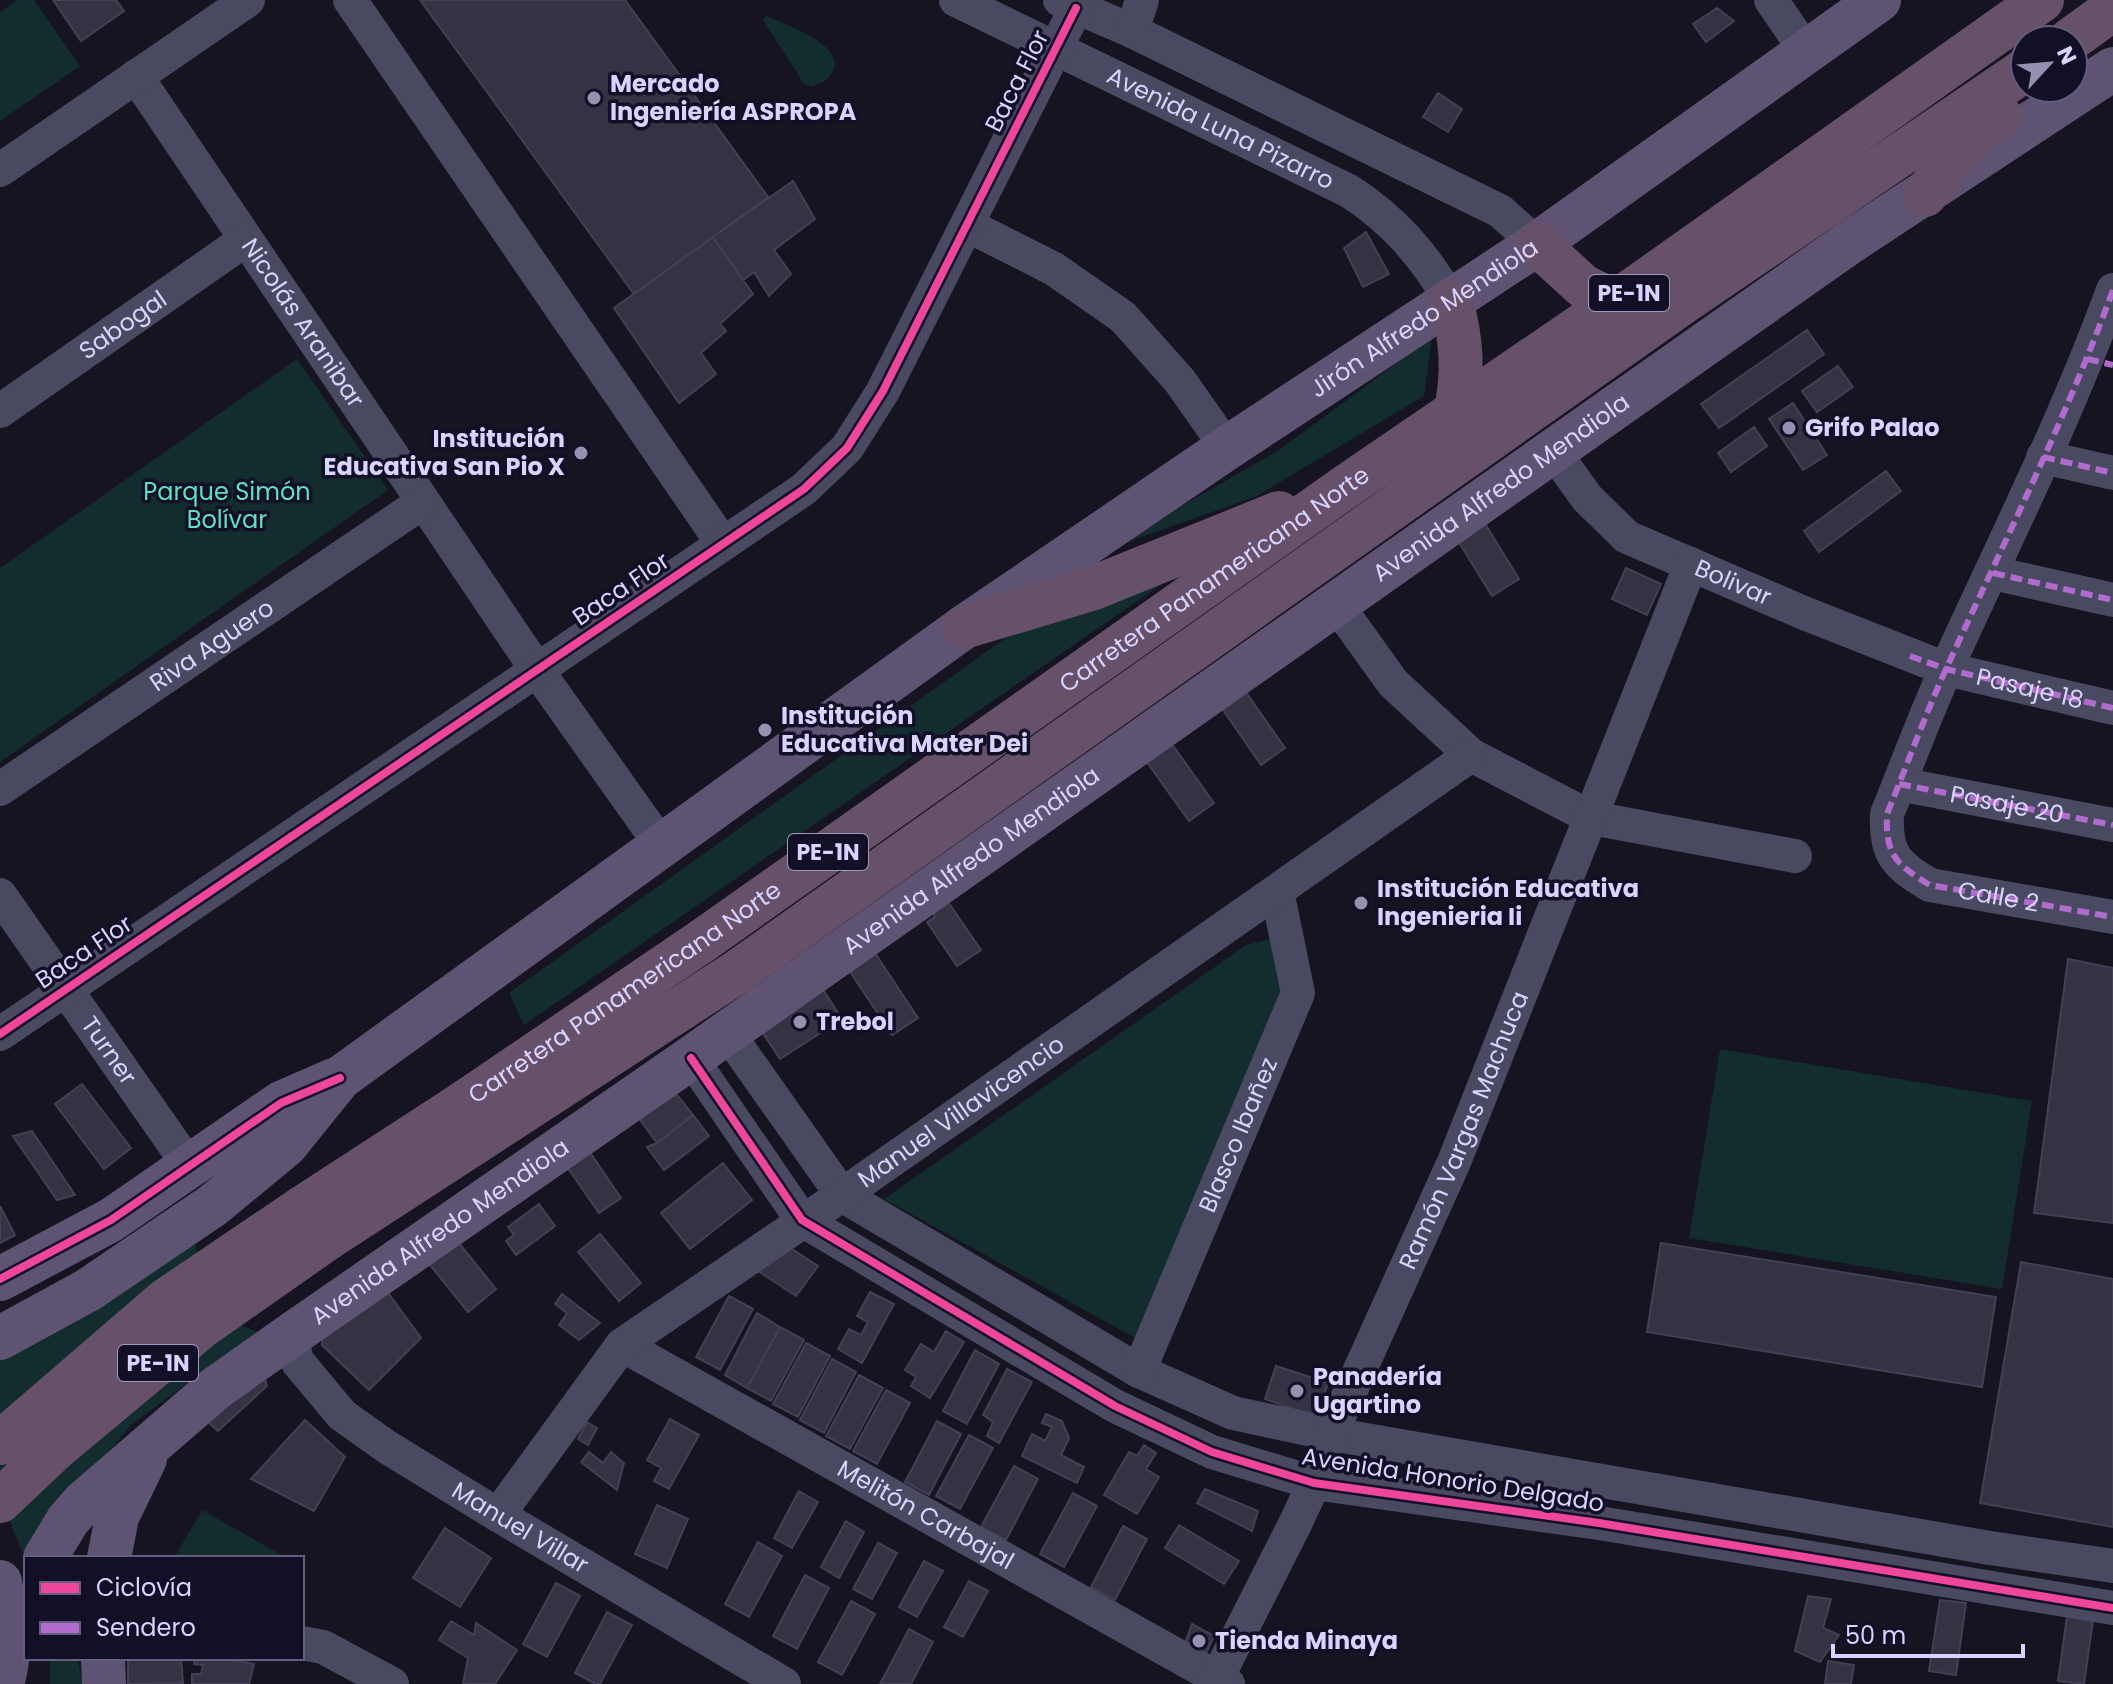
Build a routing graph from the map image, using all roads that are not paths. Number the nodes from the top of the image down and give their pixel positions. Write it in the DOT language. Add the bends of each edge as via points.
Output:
graph roads {
  1 [pos="248,0"];
  2 [pos="350,0"];
  3 [pos="956,0"];
  4 [pos="1771,0"];
  5 [pos="1879,0"];
  6 [pos="2042,0"];
  7 [pos="1068,4"];
  8 [pos="2113,9"];
  9 [pos="1137,15"];
  10 [pos="2089,27"];
  11 [pos="1056,51"];
  12 [pos="1806,51"];
  13 [pos="2113,69"];
  14 [pos="136,76"];
  15 [pos="2009,81"];
  16 [pos="2016,104"];
  17 [pos="0,170"];
  18 [pos="1925,195"];
  19 [pos="967,225"];
  20 [pos="245,240"];
  21 [pos="1537,244"];
  22 [pos="2113,290"];
  23 [pos="1451,301"];
  24 [pos="1616,302"];
  25 [pos="2100,362"];
  26 [pos="0,411"];
  27 [pos="1455,414"];
  28 [pos="1227,448"];
  29 [pos="1554,452"];
  30 [pos="2043,457"];
  31 [pos="2113,473"];
  32 [pos="1348,485"];
  33 [pos="423,502"];
  34 [pos="723,544"];
  35 [pos="1691,564"];
  36 [pos="1993,573"];
  37 [pos="2113,600"];
  38 [pos="1337,605"];
  39 [pos="964,627"];
  40 [pos="1946,669"];
  41 [pos="537,670"];
  42 [pos="2113,708"];
  43 [pos="1471,755"];
  44 [pos="1899,784"];
  45 [pos="0,789"];
  46 [pos="1592,818"];
  47 [pos="2113,825"];
  48 [pos="661,845"];
  49 [pos="1795,856"];
  50 [pos="1277,891"];
  51 [pos="0,895"];
  52 [pos="2113,917"];
  53 [pos="65,989"];
  54 [pos="727,1032"];
  55 [pos="0,1034"];
  56 [pos="691,1058"];
  57 [pos="340,1078"];
  58 [pos="190,1167"];
  59 [pos="842,1195"];
  60 [pos="212,1206"];
  61 [pos="802,1220"];
  62 [pos="315,1223"];
  63 [pos="0,1279"];
  64 [pos="291,1335"];
  65 [pos="0,1338"];
  66 [pos="622,1345"];
  67 [pos="1139,1371"];
  68 [pos="1331,1434"];
  69 [pos="153,1441"];
  70 [pos="0,1443"];
  71 [pos="1314,1483"];
  72 [pos="0,1501"];
  73 [pos="498,1515"];
  74 [pos="46,1556"];
  75 [pos="109,1556"];
  76 [pos="2113,1566"];
  77 [pos="0,1582"];
  78 [pos="24,1602"];
  79 [pos="2113,1608"];
  80 [pos="304,1643"];
  81 [pos="103,1660"];
  82 [pos="9,1667"];
  83 [pos="1220,1682"];
  84 [pos="104,1684"];
  85 [pos="392,1684"];
  86 [pos="784,1684"];
  1 -- 14 [label="street"];
  2 -- 34 [label="street"];
  3 -- 11 [label="street, Avenida Luna Pizarro"];
  4 -- 12 [label="street"];
  5 -- 12 [label="main road, Jirón Alfredo Mendiola"];
  6 -- 24 [label="highway, Carretera Panamericana Norte / PE-1N"];
  7 -- 9 [label="street, Avenida Luna Pizarro"];
  7 -- 11 [label="street, Baca Flor"];
  8 -- 10 [label="highway"];
  9 -- 21 [label="street, Avenida Luna Pizarro" via="1500,211"];
  11 -- 19 [label="street, Baca Flor"];
  11 -- 23 [label="street, Avenida Luna Pizarro" via="1349,191 1399,229"];
  12 -- 21 [label="main road, Jirón Alfredo Mendiola"];
  13 -- 18 [label="main road"];
  14 -- 17 [label="street"];
  14 -- 20 [label="street, Nicolás Aranibar"];
  15 -- 62 [label="highway, Carretera Panamericana Norte / PE-1N" via="1682,303 737,972"];
  16 -- 18 [label="highway" via="1964,143"];
  18 -- 29 [label="main road, Avenida Alfredo Mendiola" via="1850,242"];
  19 -- 28 [label="street" via="1054,269 1123,317 1180,381"];
  19 -- 34 [label="street, Baca Flor" via="883,391 847,448 804,489"];
  20 -- 26 [label="street, Sabogal"];
  20 -- 33 [label="street, Nicolás Aranibar"];
  21 -- 23 [label="main road, Jirón Alfredo Mendiola"];
  21 -- 24 [label="highway" via="1583,286"];
  22 -- 25 [label="street"];
  23 -- 27 [label="highway" via="1462,350"];
  23 -- 28 [label="main road, Jirón Alfredo Mendiola"];
  24 -- 27 [label="highway, Carretera Panamericana Norte / PE-1N"];
  25 -- 30 [label="street"];
  27 -- 32 [label="highway, Carretera Panamericana Norte / PE-1N"];
  28 -- 39 [label="main road, Jirón Alfredo Mendiola"];
  29 -- 35 [label="street, Bolivar" via="1587,498 1627,537"];
  29 -- 38 [label="main road, Avenida Alfredo Mendiola"];
  30 -- 31 [label="street"];
  30 -- 36 [label="street"];
  32 -- 39 [label="highway" via="1091,589"];
  32 -- 62 [label="highway, Carretera Panamericana Norte / PE-1N" via="459,1106"];
  33 -- 41 [label="street, Nicolás Aranibar"];
  33 -- 45 [label="street, Riva Aguero"];
  34 -- 41 [label="street, Baca Flor"];
  35 -- 40 [label="street, Bolivar"];
  35 -- 46 [label="street, Ramón Vargas Machuca"];
  36 -- 37 [label="street"];
  36 -- 40 [label="street"];
  38 -- 43 [label="street" via="1393,683"];
  38 -- 54 [label="main road, Avenida Alfredo Mendiola"];
  39 -- 48 [label="main road"];
  40 -- 42 [label="street, Pasaje 18"];
  40 -- 44 [label="street"];
  41 -- 48 [label="street, Nicolás Aranibar"];
  41 -- 53 [label="street, Baca Flor"];
  43 -- 46 [label="street"];
  43 -- 50 [label="street, Manuel Villavicencio"];
  44 -- 47 [label="street, Pasaje 20"];
  44 -- 52 [label="street, Calle 2" via="1887,814 1886,837 1893,857 1909,873 1930,885"];
  46 -- 49 [label="street"];
  46 -- 68 [label="street, Ramón Vargas Machuca" via="1454,1162"];
  48 -- 57 [label="main road"];
  50 -- 59 [label="street, Manuel Villavicencio"];
  50 -- 67 [label="street, Blasco Ibañez" via="1298,993"];
  51 -- 53 [label="street, Turner"];
  53 -- 55 [label="street, Baca Flor"];
  53 -- 58 [label="street, Turner"];
  54 -- 56 [label="main road, Avenida Alfredo Mendiola"];
  54 -- 59 [label="street, Avenida Honorio Delgado"];
  56 -- 61 [label="street, Avenida Honorio Delgado"];
  56 -- 64 [label="main road, Avenida Alfredo Mendiola"];
  57 -- 58 [label="main road" via="281,1103"];
  57 -- 60 [label="main road" via="286,1145"];
  58 -- 63 [label="main road" via="111,1220"];
  59 -- 61 [label="street, Manuel Villavicencio"];
  59 -- 67 [label="street, Avenida Honorio Delgado"];
  60 -- 64 [label="main road" via="209,1236 230,1289 251,1312"];
  60 -- 65 [label="main road" via="88,1290"];
  61 -- 66 [label="street, Manuel Villavicencio"];
  61 -- 71 [label="street, Avenida Honorio Delgado" via="1115,1406 1212,1452"];
  62 -- 70 [label="highway, Carretera Panamericana Norte / PE-1N, bridge" via="166,1300"];
  62 -- 72 [label="highway, Carretera Panamericana Norte / PE-1N, bridge"];
  64 -- 69 [label="main road, Avenida Alfredo Mendiola"];
  64 -- 73 [label="street, Manuel Villar" via="297,1361 342,1415"];
  66 -- 73 [label="street, Manuel Villavicencio"];
  66 -- 83 [label="street, Melitón Carbajal"];
  67 -- 68 [label="street, Avenida Honorio Delgado" via="1233,1413"];
  68 -- 71 [label="street, Ramón Vargas Machuca"];
  68 -- 76 [label="street, Avenida Honorio Delgado"];
  69 -- 74 [label="main road, Avenida Alfredo Mendiola" via="68,1520"];
  69 -- 75 [label="main road" via="117,1517"];
  71 -- 79 [label="street, Avenida Honorio Delgado" via="1599,1523"];
  71 -- 83 [label="street, Ramón Vargas Machuca"];
  73 -- 86 [label="street, Manuel Villar"];
  77 -- 82 [label="main road"];
  78 -- 82 [label="main road"];
  80 -- 85 [label="street" via="323,1647"];
  81 -- 84 [label="main road"];
}
